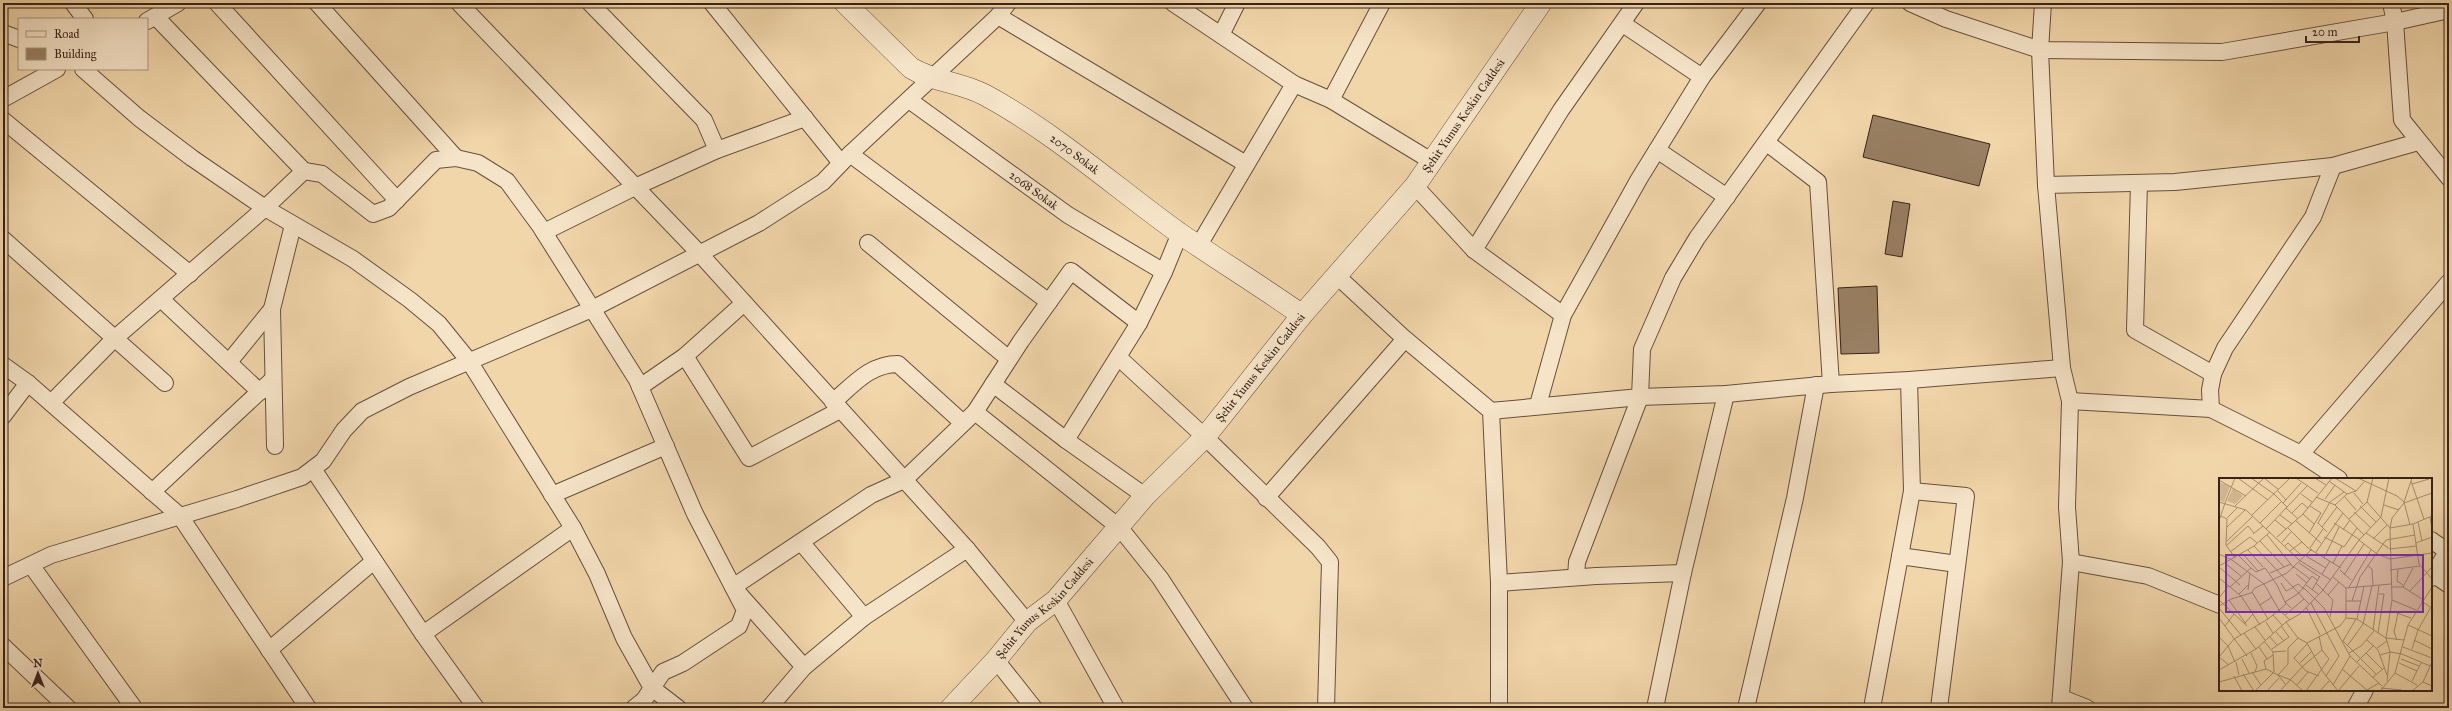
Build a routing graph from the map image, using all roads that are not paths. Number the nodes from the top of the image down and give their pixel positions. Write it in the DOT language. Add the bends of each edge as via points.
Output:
graph roads {
  1 [pos="73,3"];
  2 [pos="178,3"];
  3 [pos="217,3"];
  4 [pos="317,3"];
  5 [pos="459,3"];
  6 [pos="590,3"];
  7 [pos="712,3"];
  8 [pos="845,3"];
  9 [pos="1008,3"];
  10 [pos="1173,3"];
  11 [pos="1237,3"];
  12 [pos="1382,3"];
  13 [pos="1542,3"];
  14 [pos="1636,3"];
  15 [pos="1758,3"];
  16 [pos="1866,3"];
  17 [pos="1910,3"];
  18 [pos="2043,3"];
  19 [pos="2391,3"];
  20 [pos="2449,10"];
  21 [pos="998,16"];
  22 [pos="84,18"];
  23 [pos="151,19"];
  24 [pos="2395,22"];
  25 [pos="1623,24"];
  26 [pos="3,33"];
  27 [pos="1221,35"];
  28 [pos="18,39"];
  29 [pos="2040,50"];
  30 [pos="55,70"];
  31 [pos="84,70"];
  32 [pos="932,77"];
  33 [pos="1702,77"];
  34 [pos="1294,84"];
  35 [pos="3,99"];
  36 [pos="909,100"];
  37 [pos="1331,100"];
  38 [pos="805,118"];
  39 [pos="3,120"];
  40 [pos="2418,142"];
  41 [pos="1767,143"];
  42 [pos="717,150"];
  43 [pos="1657,150"];
  44 [pos="456,158"];
  45 [pos="846,159"];
  46 [pos="1433,162"];
  47 [pos="1246,164"];
  48 [pos="2333,166"];
  49 [pos="304,171"];
  50 [pos="2449,178"];
  51 [pos="2139,183"];
  52 [pos="2046,185"];
  53 [pos="1415,186"];
  54 [pos="635,187"];
  55 [pos="1727,197"];
  56 [pos="398,200"];
  57 [pos="265,208"];
  58 [pos="293,225"];
  59 [pos="544,232"];
  60 [pos="1180,233"];
  61 [pos="3,239"];
  62 [pos="868,243"];
  63 [pos="1199,245"];
  64 [pos="1474,250"];
  65 [pos="700,254"];
  66 [pos="1164,272"];
  67 [pos="190,274"];
  68 [pos="1336,275"];
  69 [pos="2449,282"];
  70 [pos="161,299"];
  71 [pos="1049,302"];
  72 [pos="744,303"];
  73 [pos="272,309"];
  74 [pos="592,309"];
  75 [pos="1302,315"];
  76 [pos="1563,315"];
  77 [pos="1139,323"];
  78 [pos="114,339"];
  79 [pos="1405,339"];
  80 [pos="685,356"];
  81 [pos="1118,357"];
  82 [pos="1009,359"];
  83 [pos="470,361"];
  84 [pos="229,362"];
  85 [pos="3,365"];
  86 [pos="2062,368"];
  87 [pos="2213,374"];
  88 [pos="273,379"];
  89 [pos="1909,380"];
  90 [pos="28,383"];
  91 [pos="165,383"];
  92 [pos="993,384"];
  93 [pos="1823,384"];
  94 [pos="640,387"];
  95 [pos="260,392"];
  96 [pos="1726,394"];
  97 [pos="1640,397"];
  98 [pos="2070,401"];
  99 [pos="50,403"];
  100 [pos="1538,405"];
  101 [pos="836,406"];
  102 [pos="2211,409"];
  103 [pos="1491,411"];
  104 [pos="975,412"];
  105 [pos="3,416"];
  106 [pos="964,423"];
  107 [pos="1205,437"];
  108 [pos="1066,440"];
  109 [pos="275,446"];
  110 [pos="666,446"];
  111 [pos="2300,454"];
  112 [pos="314,469"];
  113 [pos="2337,478"];
  114 [pos="904,480"];
  115 [pos="1912,491"];
  116 [pos="152,492"];
  117 [pos="552,495"];
  118 [pos="1145,496"];
  119 [pos="1266,498"];
  120 [pos="180,516"];
  121 [pos="573,528"];
  122 [pos="1120,528"];
  123 [pos="2432,541"];
  124 [pos="801,542"];
  125 [pos="968,549"];
  126 [pos="2448,550"];
  127 [pos="1900,556"];
  128 [pos="374,561"];
  129 [pos="2071,562"];
  130 [pos="1957,564"];
  131 [pos="31,565"];
  132 [pos="1683,573"];
  133 [pos="2432,576"];
  134 [pos="1576,577"];
  135 [pos="3,578"];
  136 [pos="1498,583"];
  137 [pos="2449,585"];
  138 [pos="733,587"];
  139 [pos="1056,600"];
  140 [pos="2219,605"];
  141 [pos="864,617"];
  142 [pos="1027,622"];
  143 [pos="423,634"];
  144 [pos="3,646"];
  145 [pos="269,650"];
  146 [pos="996,660"];
  147 [pos="804,667"];
  148 [pos="652,688"];
  149 [pos="2364,691"];
  150 [pos="2061,703"];
  151 [pos="68,708"];
  152 [pos="134,708"];
  153 [pos="308,708"];
  154 [pos="476,708"];
  155 [pos="634,708"];
  156 [pos="678,708"];
  157 [pos="769,708"];
  158 [pos="951,708"];
  159 [pos="1034,708"];
  160 [pos="1116,708"];
  161 [pos="1246,708"];
  162 [pos="1326,708"];
  163 [pos="1499,708"];
  164 [pos="1655,708"];
  165 [pos="1746,708"];
  166 [pos="1872,708"];
  167 [pos="1939,708"];
  168 [pos="2087,708"];
  169 [pos="2355,708"];
  1 -- 22 [label="street"];
  2 -- 23 [label="street"];
  3 -- 56 [label="street"];
  4 -- 44 [label="street"];
  5 -- 54 [label="street"];
  6 -- 42 [label="street" via="704,120"];
  7 -- 38 [label="street"];
  8 -- 32 [label="street, 2070 Sokak" via="904,63"];
  9 -- 21 [label="street"];
  10 -- 27 [label="street"];
  11 -- 27 [label="street"];
  12 -- 37 [label="street"];
  13 -- 46 [label="street, Şehit Yunus Keskin Caddesi"];
  14 -- 25 [label="street"];
  15 -- 33 [label="street"];
  16 -- 41 [label="street"];
  17 -- 29 [label="street" via="1946,19"];
  18 -- 29 [label="street"];
  19 -- 24 [label="street"];
  20 -- 24 [label="street"];
  21 -- 32 [label="street"];
  21 -- 47 [label="street"];
  23 -- 49 [label="street"];
  24 -- 29 [label="street" via="2222,52"];
  24 -- 40 [label="street" via="2402,120"];
  25 -- 33 [label="street"];
  25 -- 64 [label="street" via="1561,110"];
  26 -- 28 [label="street"];
  27 -- 34 [label="street"];
  29 -- 52 [label="street"];
  30 -- 35 [label="street"];
  31 -- 57 [label="street" via="145,123"];
  32 -- 36 [label="street"];
  32 -- 60 [label="street, 2070 Sokak" via="984,94 1096,168"];
  33 -- 43 [label="street"];
  34 -- 37 [label="street"];
  34 -- 47 [label="street"];
  36 -- 45 [label="street"];
  36 -- 66 [label="street, 2068 Sokak" via="1068,215"];
  37 -- 46 [label="street"];
  38 -- 42 [label="street"];
  38 -- 45 [label="street"];
  39 -- 67 [label="street"];
  40 -- 48 [label="street"];
  40 -- 50 [label="street"];
  41 -- 55 [label="street"];
  41 -- 93 [label="street" via="1818,182"];
  42 -- 54 [label="street"];
  43 -- 55 [label="street"];
  43 -- 76 [label="street"];
  44 -- 56 [label="street" via="436,160"];
  44 -- 59 [label="street" via="478,162 507,181"];
  45 -- 65 [label="street" via="823,182 759,223"];
  45 -- 71 [label="street"];
  46 -- 53 [label="street, Şehit Yunus Keskin Caddesi"];
  47 -- 63 [label="street"];
  48 -- 51 [label="street"];
  48 -- 87 [label="street" via="2313,217 2225,348"];
  49 -- 56 [label="street" via="322,174 373,214 390,208"];
  49 -- 57 [label="street"];
  51 -- 52 [label="street"];
  51 -- 87 [label="street" via="2135,330"];
  52 -- 86 [label="street"];
  53 -- 64 [label="street"];
  53 -- 68 [label="street, Şehit Yunus Keskin Caddesi"];
  54 -- 59 [label="street"];
  54 -- 65 [label="street"];
  55 -- 97 [label="street" via="1696,238 1673,278 1651,325 1642,349"];
  57 -- 58 [label="street"];
  57 -- 67 [label="street"];
  58 -- 73 [label="street"];
  58 -- 83 [label="street" via="353,260 410,300 439,324"];
  59 -- 74 [label="street"];
  60 -- 63 [label="street, 2070 Sokak"];
  60 -- 66 [label="street"];
  61 -- 78 [label="street"];
  62 -- 82 [label="street"];
  63 -- 75 [label="street, 2070 Sokak"];
  64 -- 76 [label="street"];
  65 -- 72 [label="street"];
  65 -- 74 [label="street"];
  66 -- 77 [label="street"];
  67 -- 70 [label="street"];
  68 -- 75 [label="street, Şehit Yunus Keskin Caddesi"];
  68 -- 79 [label="street"];
  69 -- 111 [label="street"];
  70 -- 78 [label="street"];
  70 -- 84 [label="street"];
  71 -- 77 [label="street" via="1071,271"];
  71 -- 82 [label="street"];
  72 -- 80 [label="street"];
  72 -- 101 [label="street"];
  73 -- 84 [label="street"];
  73 -- 88 [label="street"];
  74 -- 83 [label="street"];
  74 -- 94 [label="street"];
  75 -- 107 [label="street, Şehit Yunus Keskin Caddesi"];
  76 -- 100 [label="street"];
  77 -- 81 [label="street"];
  78 -- 91 [label="street"];
  78 -- 99 [label="street"];
  79 -- 103 [label="street"];
  79 -- 119 [label="street"];
  80 -- 94 [label="street"];
  80 -- 101 [label="street" via="749,458"];
  81 -- 107 [label="street"];
  81 -- 108 [label="street"];
  82 -- 92 [label="street"];
  83 -- 112 [label="street" via="362,411"];
  83 -- 117 [label="street"];
  84 -- 95 [label="street"];
  85 -- 90 [label="street"];
  86 -- 89 [label="street"];
  86 -- 98 [label="street"];
  87 -- 102 [label="street" via="2210,390"];
  88 -- 95 [label="street"];
  88 -- 109 [label="street"];
  89 -- 93 [label="street"];
  89 -- 115 [label="street"];
  90 -- 99 [label="street"];
  90 -- 105 [label="street"];
  92 -- 104 [label="street"];
  92 -- 108 [label="street"];
  93 -- 96 [label="street"];
  93 -- 165 [label="street"];
  94 -- 110 [label="street"];
  95 -- 116 [label="street"];
  96 -- 97 [label="street"];
  96 -- 132 [label="street"];
  97 -- 100 [label="street"];
  97 -- 134 [label="street" via="1577,562"];
  98 -- 102 [label="street"];
  98 -- 129 [label="street" via="2067,507"];
  99 -- 116 [label="street"];
  100 -- 103 [label="street"];
  101 -- 106 [label="street" via="871,370 884,364 898,364"];
  101 -- 114 [label="street"];
  102 -- 111 [label="street"];
  103 -- 136 [label="street"];
  104 -- 106 [label="street"];
  104 -- 122 [label="street"];
  106 -- 114 [label="street"];
  107 -- 118 [label="street, Şehit Yunus Keskin Caddesi"];
  107 -- 119 [label="street"];
  108 -- 118 [label="street"];
  110 -- 117 [label="street"];
  110 -- 138 [label="street" via="695,514"];
  111 -- 113 [label="street"];
  112 -- 120 [label="street" via="302,477 238,500"];
  112 -- 128 [label="street"];
  114 -- 124 [label="street" via="871,495"];
  114 -- 125 [label="street"];
  115 -- 127 [label="street"];
  115 -- 130 [label="street" via="1966,496"];
  116 -- 120 [label="street"];
  117 -- 121 [label="street"];
  118 -- 122 [label="street, Şehit Yunus Keskin Caddesi"];
  119 -- 162 [label="street" via="1318,547 1330,562"];
  120 -- 131 [label="street" via="51,555"];
  120 -- 145 [label="street"];
  121 -- 143 [label="street"];
  121 -- 148 [label="street" via="597,574 624,638"];
  122 -- 139 [label="street, Şehit Yunus Keskin Caddesi"];
  122 -- 161 [label="street" via="1160,578"];
  123 -- 126 [label="street"];
  124 -- 138 [label="street"];
  124 -- 141 [label="street"];
  125 -- 141 [label="street"];
  125 -- 142 [label="street"];
  126 -- 133 [label="street"];
  127 -- 130 [label="street"];
  127 -- 166 [label="street"];
  128 -- 143 [label="street"];
  128 -- 145 [label="street"];
  129 -- 140 [label="street" via="2148,576"];
  129 -- 150 [label="street"];
  130 -- 167 [label="street"];
  131 -- 135 [label="street"];
  131 -- 152 [label="street"];
  132 -- 134 [label="street"];
  132 -- 164 [label="street"];
  133 -- 137 [label="street"];
  134 -- 136 [label="street"];
  136 -- 163 [label="street"];
  138 -- 147 [label="street"];
  138 -- 148 [label="street" via="745,610 738,626 683,663 663,672"];
  139 -- 142 [label="street, Şehit Yunus Keskin Caddesi"];
  139 -- 160 [label="street"];
  141 -- 147 [label="street"];
  142 -- 146 [label="street, Şehit Yunus Keskin Caddesi"];
  143 -- 154 [label="street"];
  144 -- 151 [label="street"];
  145 -- 153 [label="street"];
  146 -- 158 [label="street, Şehit Yunus Keskin Caddesi"];
  146 -- 159 [label="street"];
  147 -- 157 [label="street"];
  148 -- 155 [label="street" via="644,700"];
  148 -- 156 [label="street"];
  149 -- 169 [label="street"];
  150 -- 168 [label="street"];
}
